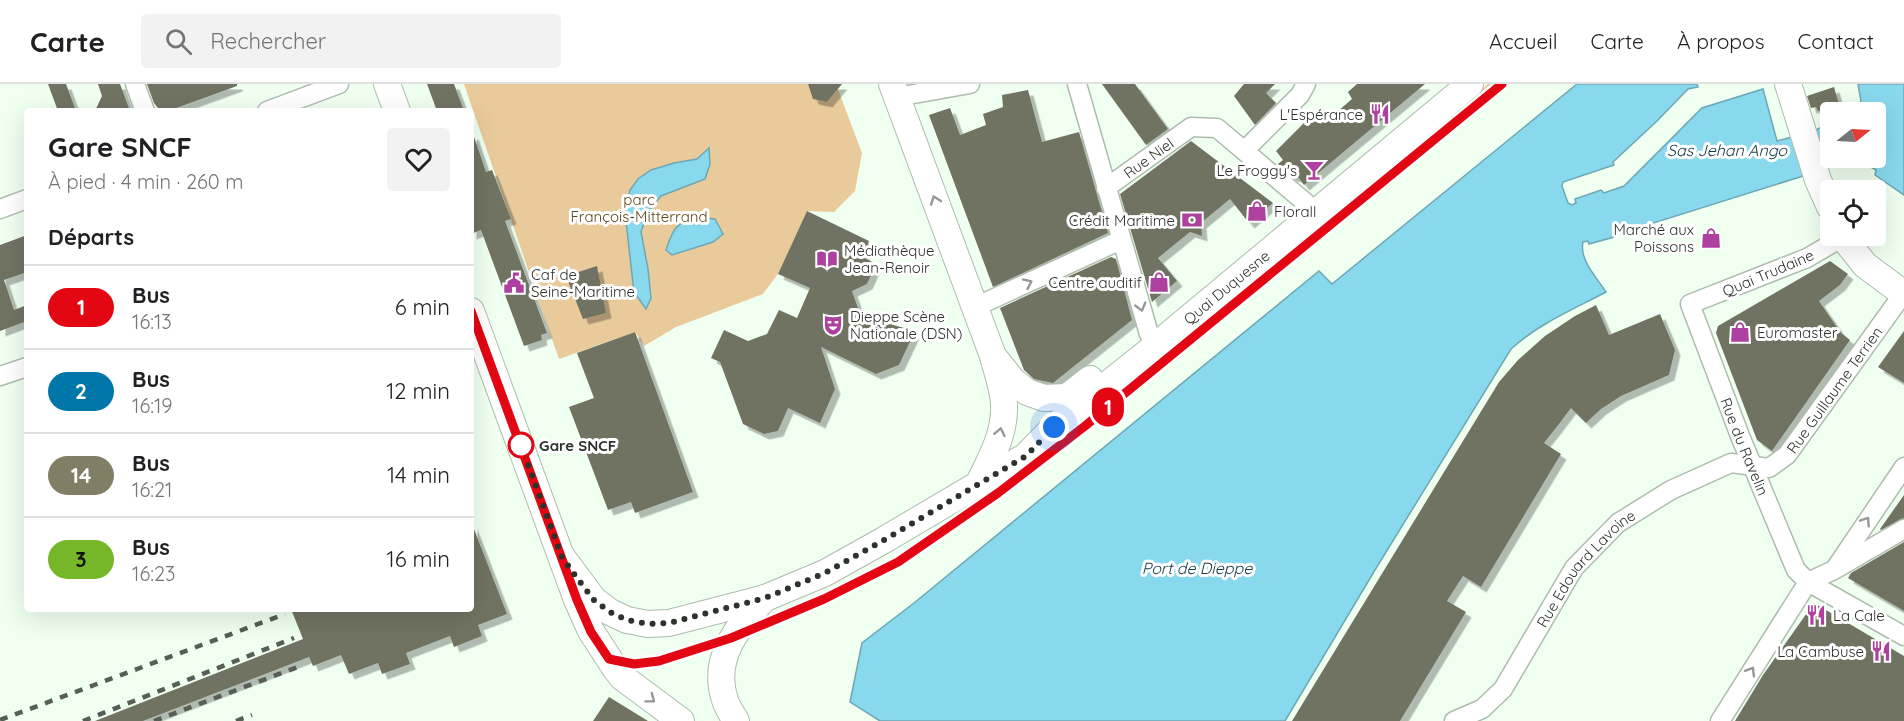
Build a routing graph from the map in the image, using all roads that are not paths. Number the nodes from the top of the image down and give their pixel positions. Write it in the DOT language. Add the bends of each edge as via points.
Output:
graph roads {
  1 [pos="135,84"];
  2 [pos="339,84"];
  3 [pos="387,84"];
  4 [pos="970,84"];
  5 [pos="1077,84"];
  6 [pos="1457,84"];
  7 [pos="1470,84"];
  8 [pos="1788,84"];
  9 [pos="1303,90"];
  10 [pos="895,91"];
  11 [pos="144,108"];
  12 [pos="275,108"];
  13 [pos="396,108"];
  14 [pos="1244,151"];
  15 [pos="1820,184"];
  16 [pos="1106,188"];
  17 [pos="24,200"];
  18 [pos="1306,203"];
  19 [pos="0,209"];
  20 [pos="1121,240"];
  21 [pos="1827,246"];
  22 [pos="1851,246"];
  23 [pos="1903,294"];
  24 [pos="1690,304"];
  25 [pos="975,307"];
  26 [pos="474,318"];
  27 [pos="1149,334"];
  28 [pos="993,356"];
  29 [pos="24,368"];
  30 [pos="0,376"];
  31 [pos="1754,466"];
  32 [pos="1904,467"];
  33 [pos="978,486"];
  34 [pos="1904,529"];
  35 [pos="562,557"];
  36 [pos="1834,570"];
  37 [pos="1808,582"];
  38 [pos="765,598"];
  39 [pos="1904,636"];
  40 [pos="681,721"];
  41 [pos="736,721"];
  42 [pos="1454,721"];
  43 [pos="1720,721"];
  1 -- 11 [label="street"];
  2 -- 12 [label="street"];
  3 -- 13 [label="main road"];
  4 -- 10 [label="street"];
  5 -- 16 [label="street"];
  6 -- 18 [label="main road, Quai Duquesne"];
  7 -- 33 [label="main road, Quai Duquesne" via="1054,427 1026,456"];
  8 -- 15 [label="main road"];
  9 -- 14 [label="street"];
  25 -- 10 [label="main road, one-way"];
  14 -- 16 [label="street, Rue Niel" via="1217,128 1191,127"];
  14 -- 18 [label="street"];
  16 -- 20 [label="street"];
  17 -- 19 [label="street"];
  18 -- 27 [label="main road, Quai Duquesne"];
  25 -- 20 [label="street, one-way"];
  20 -- 27 [label="street, one-way"];
  21 -- 24 [label="street, Quai Trudaine" via="1807,258"];
  22 -- 23 [label="main road" via="1865,265"];
  23 -- 31 [label="street, Rue Guillaume Terrien" via="1787,455 1769,468"];
  24 -- 31 [label="street, Rue du Ravelin"];
  25 -- 28 [label="main road"];
  26 -- 35 [label="main road"];
  27 -- 28 [label="main road, Quai Duquesne" via="1067,397 1044,398 1028,392 1013,381"];
  33 -- 28 [label="main road, one-way" via="996,448 1004,406"];
  29 -- 30 [label="street"];
  31 -- 37 [label="street, Rue du Ravelin" via="1796,570"];
  31 -- 42 [label="street, Rue Edouard Lavoine" via="1731,463 1671,490 1618,522 1574,568 1503,689 1482,709"];
  36 -- 32 [label="street, one-way"];
  33 -- 38 [label="main road, Quai Duquesne" via="825,573"];
  34 -- 36 [label="street"];
  35 -- 38 [label="main road" via="594,600 627,620 669,623"];
  35 -- 40 [label="main road, one-way" via="591,632 615,668"];
  36 -- 37 [label="street"];
  37 -- 39 [label="street"];
  43 -- 37 [label="street, one-way"];
  38 -- 41 [label="main road" via="745,618 725,654 723,691"];
}
